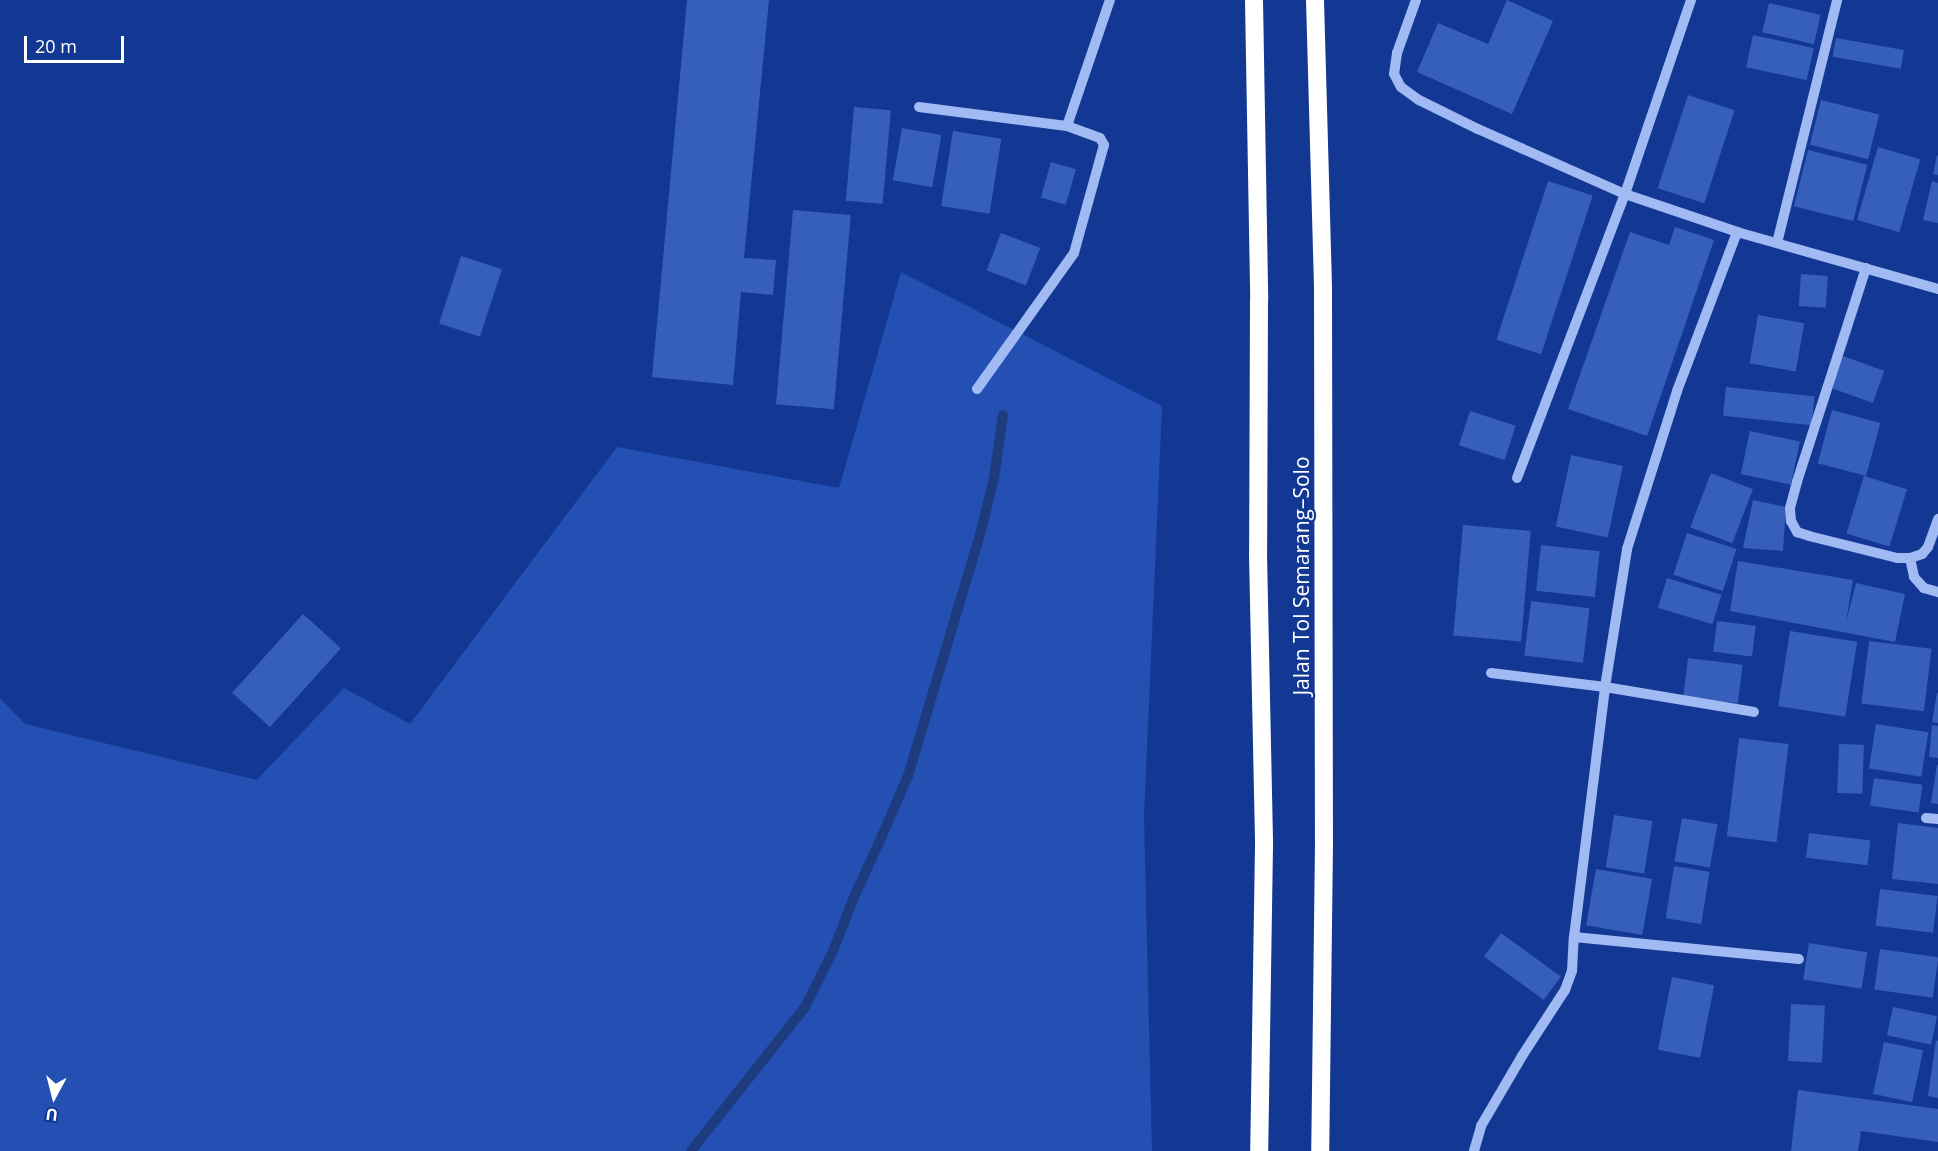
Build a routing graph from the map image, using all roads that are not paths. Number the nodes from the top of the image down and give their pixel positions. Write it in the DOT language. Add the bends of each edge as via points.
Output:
graph roads {
  1 [pos="1110,0"];
  2 [pos="1254,0"];
  3 [pos="1315,0"];
  4 [pos="1416,0"];
  5 [pos="1691,0"];
  6 [pos="1837,0"];
  7 [pos="919,107"];
  8 [pos="1067,126"];
  9 [pos="1625,194"];
  10 [pos="1737,232"];
  11 [pos="1777,243"];
  12 [pos="1866,268"];
  13 [pos="1938,290"];
  14 [pos="977,389"];
  15 [pos="1517,478"];
  16 [pos="1938,519"];
  17 [pos="1910,558"];
  18 [pos="1938,592"];
  19 [pos="1491,673"];
  20 [pos="1605,687"];
  21 [pos="1754,712"];
  22 [pos="1926,818"];
  23 [pos="1938,819"];
  24 [pos="1574,937"];
  25 [pos="1799,959"];
  26 [pos="1258,1151"];
  27 [pos="1320,1151"];
  28 [pos="1474,1151"];
  1 -- 8 [label="street"];
  2 -- 26 [label="highway, Jalan Tol Semarang–Solo" via="1264,846"];
  3 -- 27 [label="highway, Jalan Tol Semarang–Solo" via="1323,290"];
  4 -- 9 [label="street" via="1397,53 1394,74 1401,87 1478,129"];
  5 -- 9 [label="street"];
  6 -- 11 [label="street"];
  7 -- 8 [label="street"];
  8 -- 14 [label="street" via="1101,138 1104,145 1074,253"];
  9 -- 10 [label="street"];
  9 -- 15 [label="street"];
  10 -- 11 [label="street"];
  10 -- 20 [label="street" via="1638,509 1617,598"];
  11 -- 12 [label="street"];
  12 -- 13 [label="street"];
  12 -- 17 [label="street" via="1797,482 1791,521 1797,532 1809,536"];
  16 -- 17 [label="street" via="1928,547"];
  17 -- 18 [label="street" via="1914,577 1924,588"];
  19 -- 20 [label="street"];
  20 -- 21 [label="street"];
  20 -- 24 [label="street"];
  22 -- 23 [label="street"];
  24 -- 25 [label="street"];
  24 -- 28 [label="street" via="1572,971 1565,990 1481,1126"];
}
